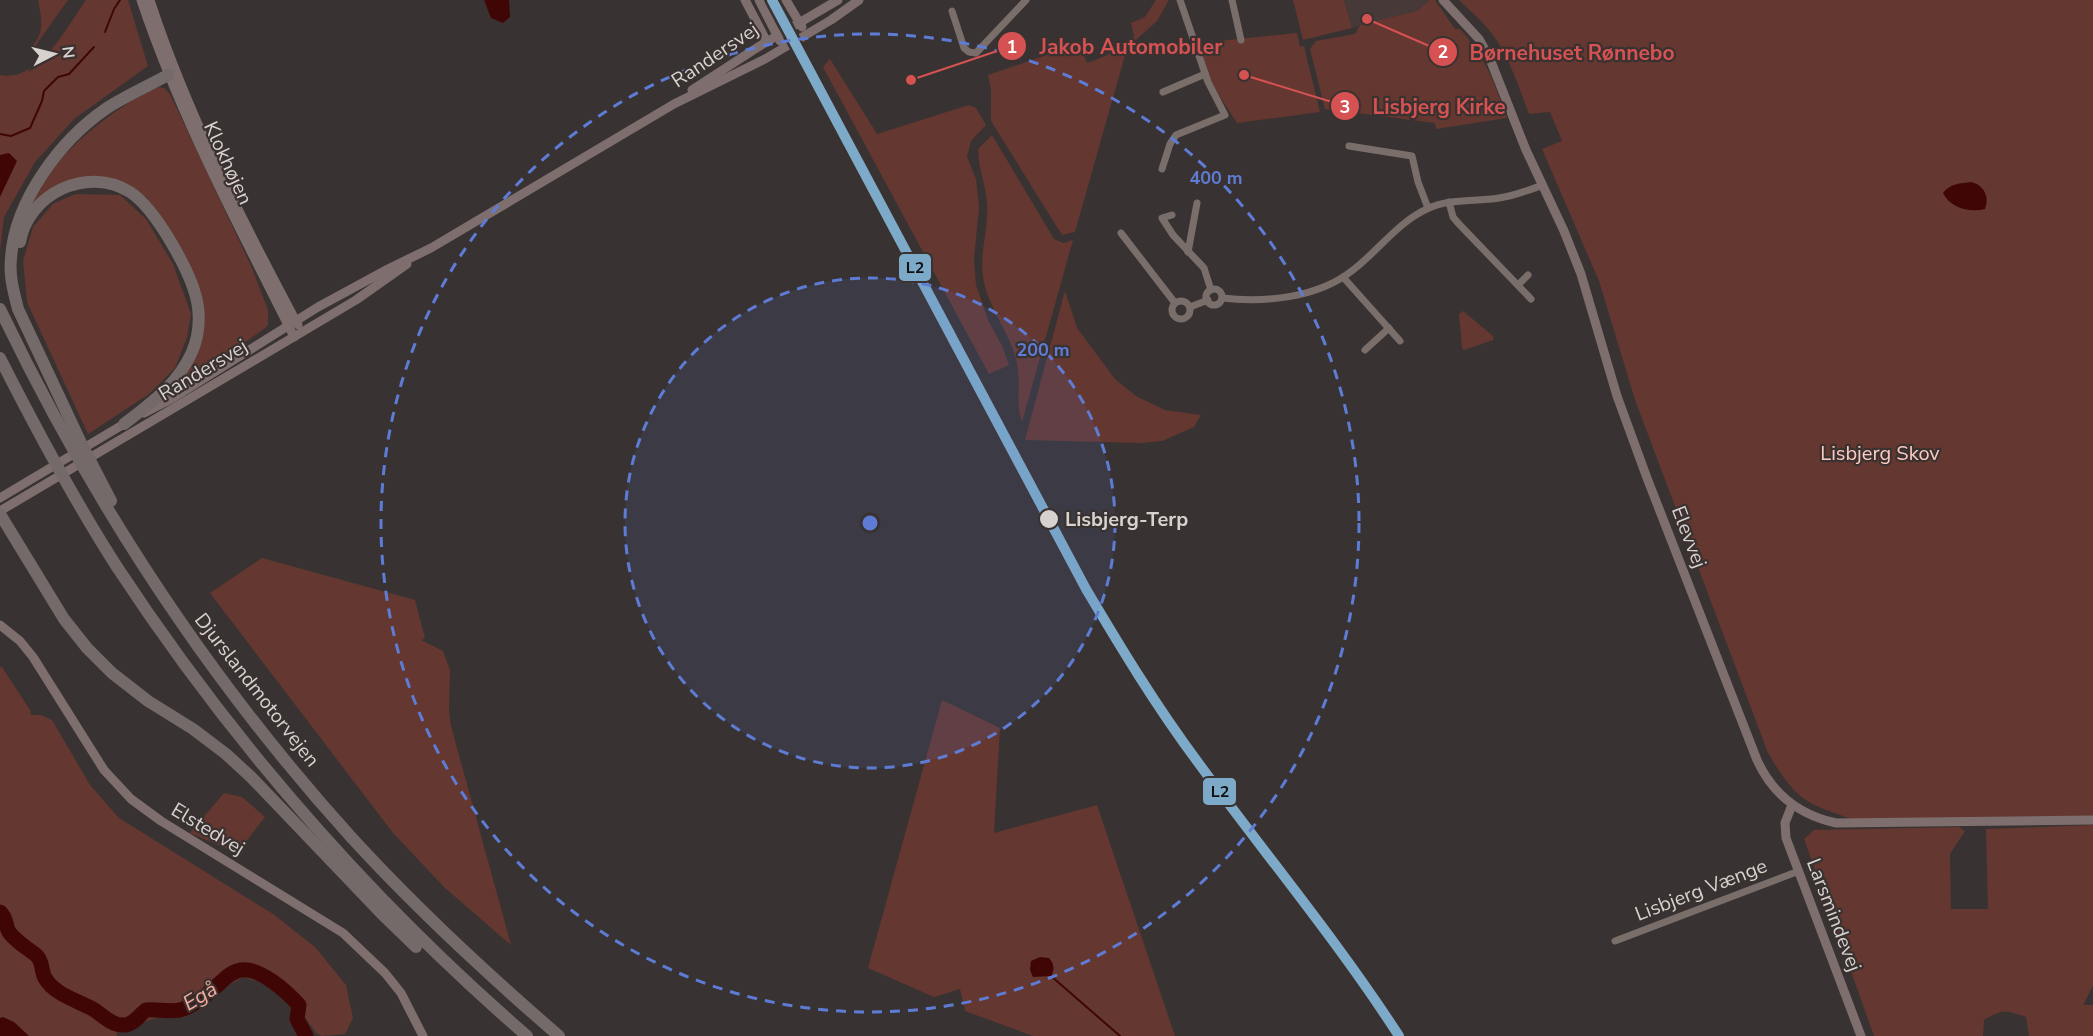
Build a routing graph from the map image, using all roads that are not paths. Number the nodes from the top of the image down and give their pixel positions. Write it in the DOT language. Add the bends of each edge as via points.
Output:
graph roads {
  1 [pos="141,0"];
  2 [pos="150,0"];
  3 [pos="746,0"];
  4 [pos="759,0"];
  5 [pos="786,0"];
  6 [pos="838,0"];
  7 [pos="859,0"];
  8 [pos="1026,0"];
  9 [pos="1180,0"];
  10 [pos="1232,0"];
  11 [pos="1443,0"];
  12 [pos="952,10"];
  13 [pos="799,22"];
  14 [pos="806,35"];
  15 [pos="777,36"];
  16 [pos="1241,40"];
  17 [pos="766,42"];
  18 [pos="783,48"];
  19 [pos="172,73"];
  20 [pos="1205,74"];
  21 [pos="1163,92"];
  22 [pos="674,104"];
  23 [pos="1349,146"];
  24 [pos="1162,170"];
  25 [pos="1543,185"];
  26 [pos="1449,202"];
  27 [pos="1197,203"];
  28 [pos="1428,208"];
  29 [pos="1172,215"];
  30 [pos="1121,233"];
  31 [pos="1188,252"];
  32 [pos="421,254"];
  33 [pos="1528,275"];
  34 [pos="1344,277"];
  35 [pos="1518,285"];
  36 [pos="1212,290"];
  37 [pos="1222,298"];
  38 [pos="1531,299"];
  39 [pos="1208,300"];
  40 [pos="1175,303"];
  41 [pos="1190,307"];
  42 [pos="0,309"];
  43 [pos="292,322"];
  44 [pos="1389,328"];
  45 [pos="27,329"];
  46 [pos="298,334"];
  47 [pos="1400,341"];
  48 [pos="1365,350"];
  49 [pos="0,358"];
  50 [pos="124,424"];
  51 [pos="0,498"];
  52 [pos="0,513"];
  53 [pos="170,607"];
  54 [pos="0,625"];
  55 [pos="1792,805"];
  56 [pos="2093,819"];
  57 [pos="1798,871"];
  58 [pos="1614,941"];
  59 [pos="423,1036"];
  60 [pos="519,1036"];
  61 [pos="527,1036"];
  62 [pos="559,1036"];
  63 [pos="1861,1036"];
  1 -- 19 [label="street, Klokhøjen"];
  2 -- 19 [label="street, Klokhøjen"];
  3 -- 17 [label="street"];
  4 -- 15 [label="street"];
  5 -- 13 [label="street"];
  6 -- 13 [label="street, Randersvej"];
  7 -- 14 [label="street, Randersvej"];
  8 -- 12 [label="street" via="976,53 964,48"];
  9 -- 20 [label="street"];
  10 -- 16 [label="street"];
  11 -- 25 [label="street, Elevvej" via="1479,39 1490,59"];
  13 -- 14 [label="street"];
  13 -- 15 [label="street, Randersvej"];
  14 -- 18 [label="street, Randersvej"];
  15 -- 17 [label="street, Randersvej"];
  15 -- 18 [label="street"];
  17 -- 22 [label="street, Randersvej"];
  18 -- 22 [label="street, Randersvej"];
  19 -- 43 [label="street, Klokhøjen" via="222,198"];
  19 -- 45 [label="highway" via="125,97 90,122 39,179 14,234 10,261 12,287"];
  20 -- 21 [label="street"];
  20 -- 24 [label="street" via="1225,115 1176,135"];
  22 -- 32 [label="street, Randersvej"];
  23 -- 28 [label="street" via="1412,156"];
  25 -- 26 [label="street" via="1500,198"];
  25 -- 55 [label="street, Elevvej" via="1581,274 1625,417 1757,760 1771,785"];
  26 -- 28 [label="street"];
  26 -- 35 [label="street" via="1458,223"];
  27 -- 31 [label="street"];
  28 -- 34 [label="street"];
  29 -- 31 [label="street" via="1162,218"];
  30 -- 40 [label="street"];
  31 -- 36 [label="street" via="1204,268"];
  32 -- 43 [label="street, Randersvej"];
  32 -- 46 [label="street, Randersvej" via="356,300"];
  33 -- 35 [label="street"];
  34 -- 37 [label="street" via="1304,293 1244,300"];
  34 -- 44 [label="street"];
  35 -- 38 [label="street"];
  36 -- 37 [label="street" via="1220,291"];
  36 -- 39 [label="street" via="1207,294"];
  37 -- 39 [label="street" via="1215,304"];
  39 -- 41 [label="street"];
  40 -- 41 [label="street" via="1184,301"];
  40 -- 41 [label="street" via="1172,312 1179,319 1187,317"];
  42 -- 53 [label="highway, Djurslandmotorvejen" via="81,464"];
  43 -- 46 [label="street, Klokhøjen"];
  43 -- 50 [label="street, Randersvej" via="173,398"];
  44 -- 47 [label="street"];
  44 -- 48 [label="street"];
  45 -- 50 [label="highway" via="17,286 17,260 21,235 42,201 71,184 90,182 108,183 128,191 146,205 185,269 194,289 199,319 197,336 184,366 166,391"];
  45 -- 53 [label="highway" via="82,445"];
  46 -- 52 [label="street, Randersvej"];
  49 -- 61 [label="highway, Djurslandmotorvejen" via="62,475 117,567 233,730 330,845 386,904"];
  50 -- 51 [label="street, Randersvej"];
  52 -- 60 [label="highway" via="64,619 87,648 112,673 226,754 385,917"];
  53 -- 62 [label="highway, Djurslandmotorvejen" via="257,725 352,838 426,915"];
  54 -- 59 [label="street, Elstedvej" via="33,657 104,770 125,793 161,821 343,933 401,993"];
  55 -- 56 [label="street, Elevvej" via="1820,819 1851,824"];
  55 -- 57 [label="street, Larsmindevej" via="1785,830"];
  57 -- 58 [label="street, Lisbjerg Vænge"];
  57 -- 63 [label="street, Larsmindevej"];
}
